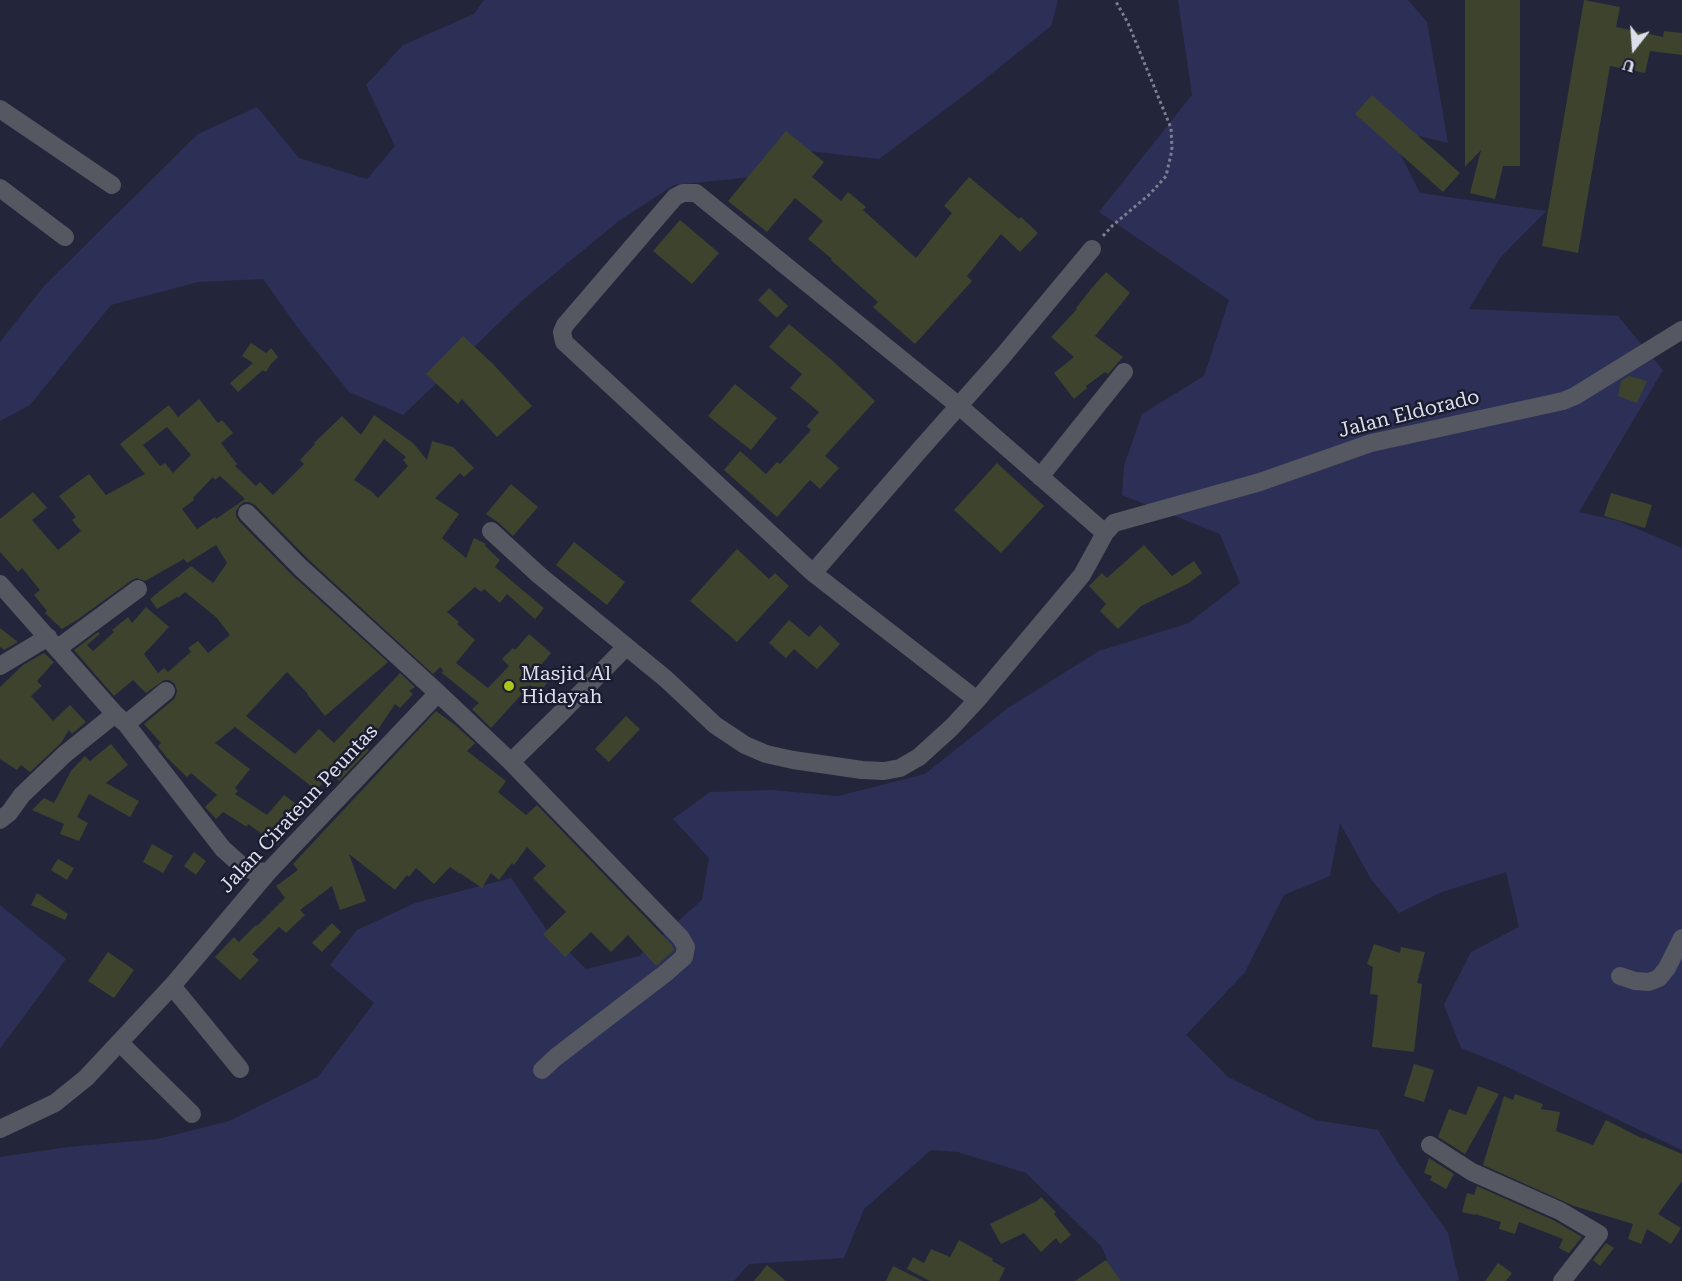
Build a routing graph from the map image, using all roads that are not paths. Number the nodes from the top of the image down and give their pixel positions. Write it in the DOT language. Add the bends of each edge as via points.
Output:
graph roads {
  1 [pos="0,109"];
  2 [pos="112,185"];
  3 [pos="0,188"];
  4 [pos="65,237"];
  5 [pos="1092,249"];
  6 [pos="1682,330"];
  7 [pos="1124,372"];
  8 [pos="959,406"];
  9 [pos="1040,477"];
  10 [pos="247,513"];
  11 [pos="491,531"];
  12 [pos="1105,533"];
  13 [pos="813,573"];
  14 [pos="0,584"];
  15 [pos="138,589"];
  16 [pos="53,642"];
  17 [pos="626,647"];
  18 [pos="0,666"];
  19 [pos="166,691"];
  20 [pos="438,693"];
  21 [pos="976,700"];
  22 [pos="121,719"];
  23 [pos="511,762"];
  24 [pos="0,820"];
  25 [pos="269,871"];
  26 [pos="1682,938"];
  27 [pos="1620,976"];
  28 [pos="172,986"];
  29 [pos="120,1042"];
  30 [pos="240,1069"];
  31 [pos="542,1070"];
  32 [pos="192,1114"];
  33 [pos="0,1129"];
  34 [pos="1430,1145"];
  35 [pos="1562,1281"];
  1 -- 2 [label="street"];
  3 -- 4 [label="street"];
  5 -- 8 [label="street"];
  6 -- 12 [label="street, Jalan Eldorado" via="1563,401 1371,443 1260,482 1114,523"];
  7 -- 9 [label="street"];
  8 -- 9 [label="street"];
  8 -- 13 [label="street"];
  8 -- 13 [label="street" via="702,196 690,192 675,197 565,325 564,342"];
  9 -- 12 [label="street"];
  10 -- 20 [label="street"];
  11 -- 17 [label="street"];
  12 -- 21 [label="street" via="1082,576"];
  13 -- 21 [label="street"];
  14 -- 16 [label="street"];
  15 -- 16 [label="street"];
  16 -- 18 [label="street"];
  16 -- 22 [label="street"];
  17 -- 21 [label="street" via="715,725 745,745 793,760 862,770 900,768 919,757"];
  17 -- 23 [label="street"];
  19 -- 22 [label="street"];
  20 -- 23 [label="street"];
  20 -- 25 [label="street, Jalan Cirateun Peuntas"];
  22 -- 24 [label="street" via="65,754"];
  22 -- 25 [label="street" via="223,849 240,866 255,872"];
  23 -- 31 [label="street" via="686,947 684,957 667,972"];
  25 -- 28 [label="street, Jalan Cirateun Peuntas"];
  26 -- 27 [label="street" via="1659,978 1649,982"];
  28 -- 29 [label="street, Jalan Cirateun Peuntas"];
  28 -- 30 [label="street"];
  29 -- 32 [label="street"];
  29 -- 33 [label="street, Jalan Cirateun Peuntas" via="55,1103"];
  34 -- 35 [label="street" via="1472,1172 1560,1211 1599,1234"];
}
